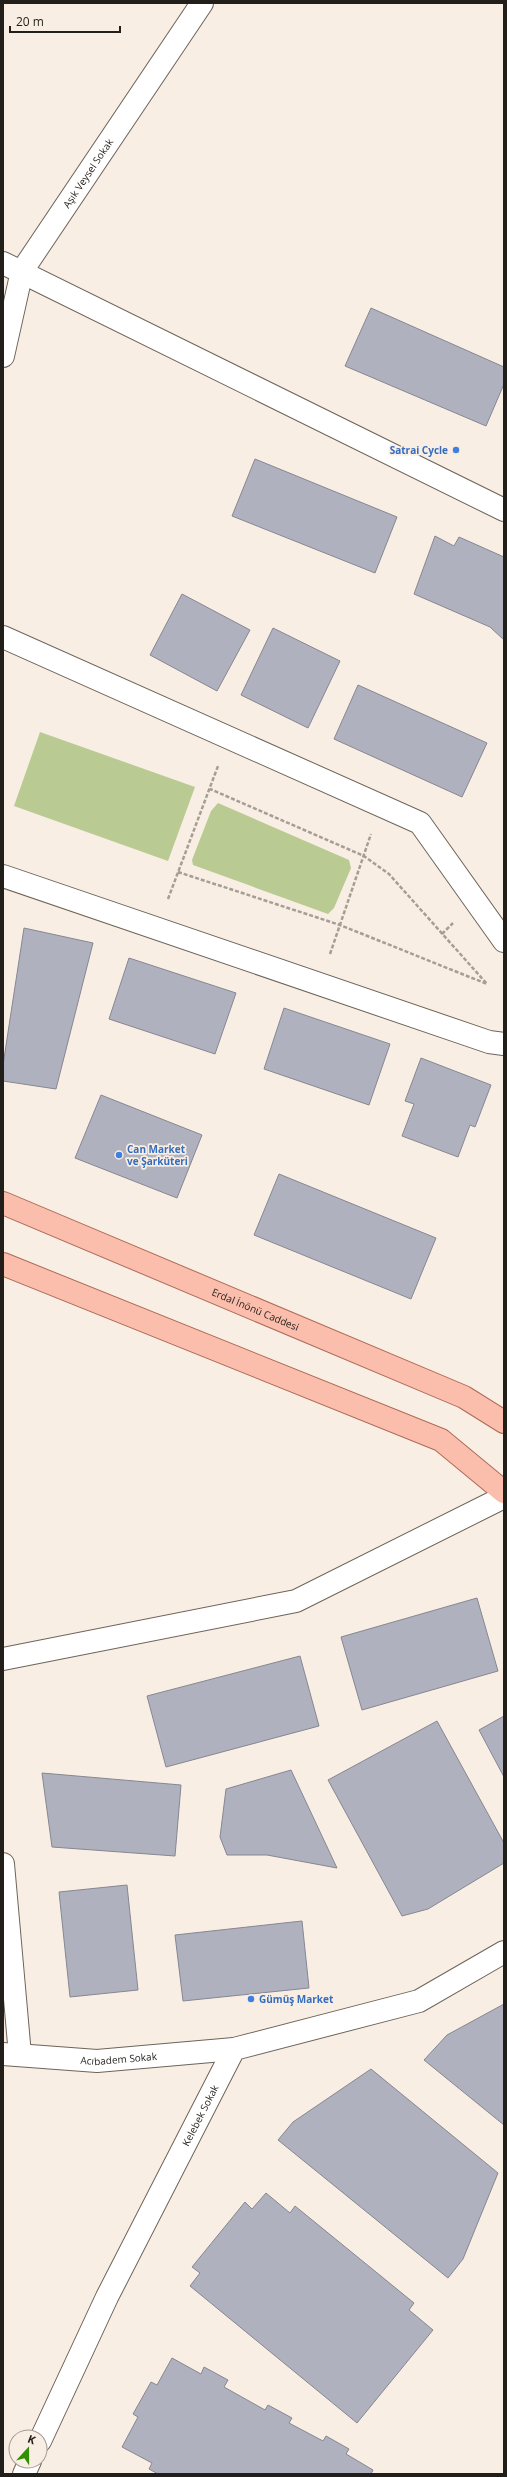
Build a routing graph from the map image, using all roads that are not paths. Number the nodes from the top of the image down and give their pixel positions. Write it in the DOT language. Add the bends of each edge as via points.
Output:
graph roads {
  1 [pos="202,3"];
  2 [pos="13,267"];
  3 [pos="3,356"];
  4 [pos="504,510"];
  5 [pos="3,637"];
  6 [pos="3,876"];
  7 [pos="504,941"];
  8 [pos="504,1044"];
  9 [pos="3,1203"];
  10 [pos="3,1264"];
  11 [pos="504,1422"];
  12 [pos="504,1492"];
  13 [pos="504,1497"];
  14 [pos="3,1658"];
  15 [pos="3,1864"];
  16 [pos="504,1952"];
  17 [pos="234,2049"];
  18 [pos="11,2055"];
  19 [pos="45,2429"];
  1 -- 2 [label="street, Aşık Veysel Sokak"];
  2 -- 3 [label="street, Aşık Veysel Sokak"];
  2 -- 4 [label="street"];
  5 -- 7 [label="street" via="420,823"];
  6 -- 8 [label="street" via="482,1040"];
  9 -- 11 [label="main road, Erdal İnönü Caddesi" via="464,1397"];
  10 -- 12 [label="main road" via="441,1440"];
  13 -- 14 [label="street" via="296,1601"];
  15 -- 18 [label="street"];
  16 -- 17 [label="street" via="419,2000"];
  17 -- 18 [label="street, Acıbadem Sokak" via="98,2061"];
  17 -- 19 [label="street, Kelebek Sokak" via="107,2297"];
}
